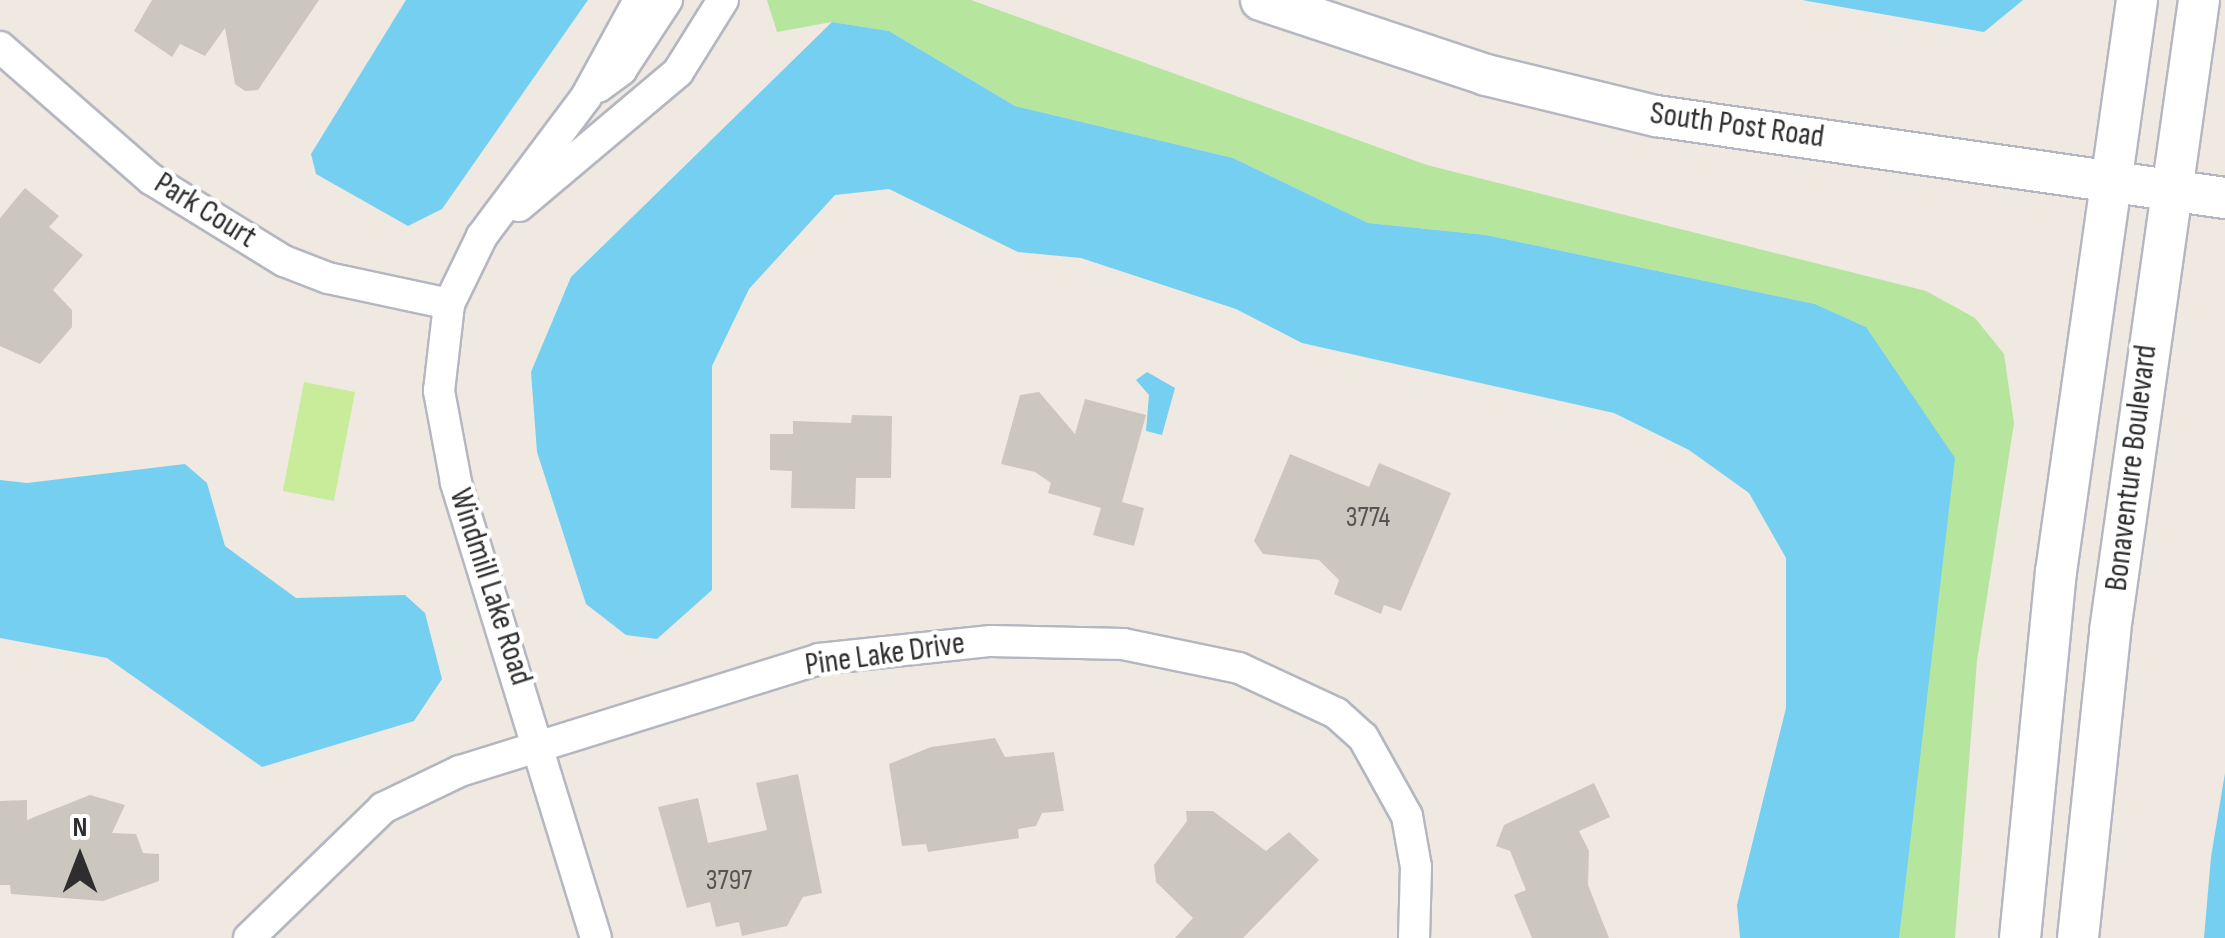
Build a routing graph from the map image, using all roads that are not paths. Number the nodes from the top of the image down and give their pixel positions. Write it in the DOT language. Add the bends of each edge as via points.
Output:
graph roads {
  1 [pos="639,0"];
  2 [pos="667,0"];
  3 [pos="723,0"];
  4 [pos="1261,0"];
  5 [pos="2137,0"];
  6 [pos="2198,0"];
  7 [pos="0,46"];
  8 [pos="586,97"];
  9 [pos="2107,177"];
  10 [pos="2168,188"];
  11 [pos="2225,198"];
  12 [pos="482,236"];
  13 [pos="448,304"];
  14 [pos="541,744"];
  15 [pos="248,938"];
  16 [pos="596,938"];
  17 [pos="1414,938"];
  18 [pos="2020,938"];
  19 [pos="2078,938"];
  1 -- 8 [label="street, Windmill Lake Road"];
  2 -- 8 [label="street" via="620,70"];
  3 -- 12 [label="street, Windmill Lake Road" via="678,72"];
  4 -- 9 [label="main road, South Post Road" via="1486,75 1656,116"];
  5 -- 9 [label="main road, Bonaventure Boulevard"];
  6 -- 10 [label="main road, Bonaventure Boulevard"];
  7 -- 13 [label="street, Park Court" via="152,179 284,261"];
  8 -- 12 [label="street, Windmill Lake Road"];
  9 -- 10 [label="main road, South Post Road"];
  9 -- 18 [label="main road, Bonaventure Boulevard"];
  10 -- 11 [label="main road, South Post Road"];
  10 -- 19 [label="main road, Bonaventure Boulevard"];
  12 -- 13 [label="street, Windmill Lake Road"];
  13 -- 14 [label="street, Windmill Lake Road" via="439,391 456,482"];
  14 -- 15 [label="street, Pine Lake Drive" via="383,808"];
  14 -- 16 [label="street, Windmill Lake Road"];
  14 -- 17 [label="street, Pine Lake Drive" via="820,659 937,645 1123,644 1239,668 1296,690 1363,737 1406,816 1416,866"];
}
